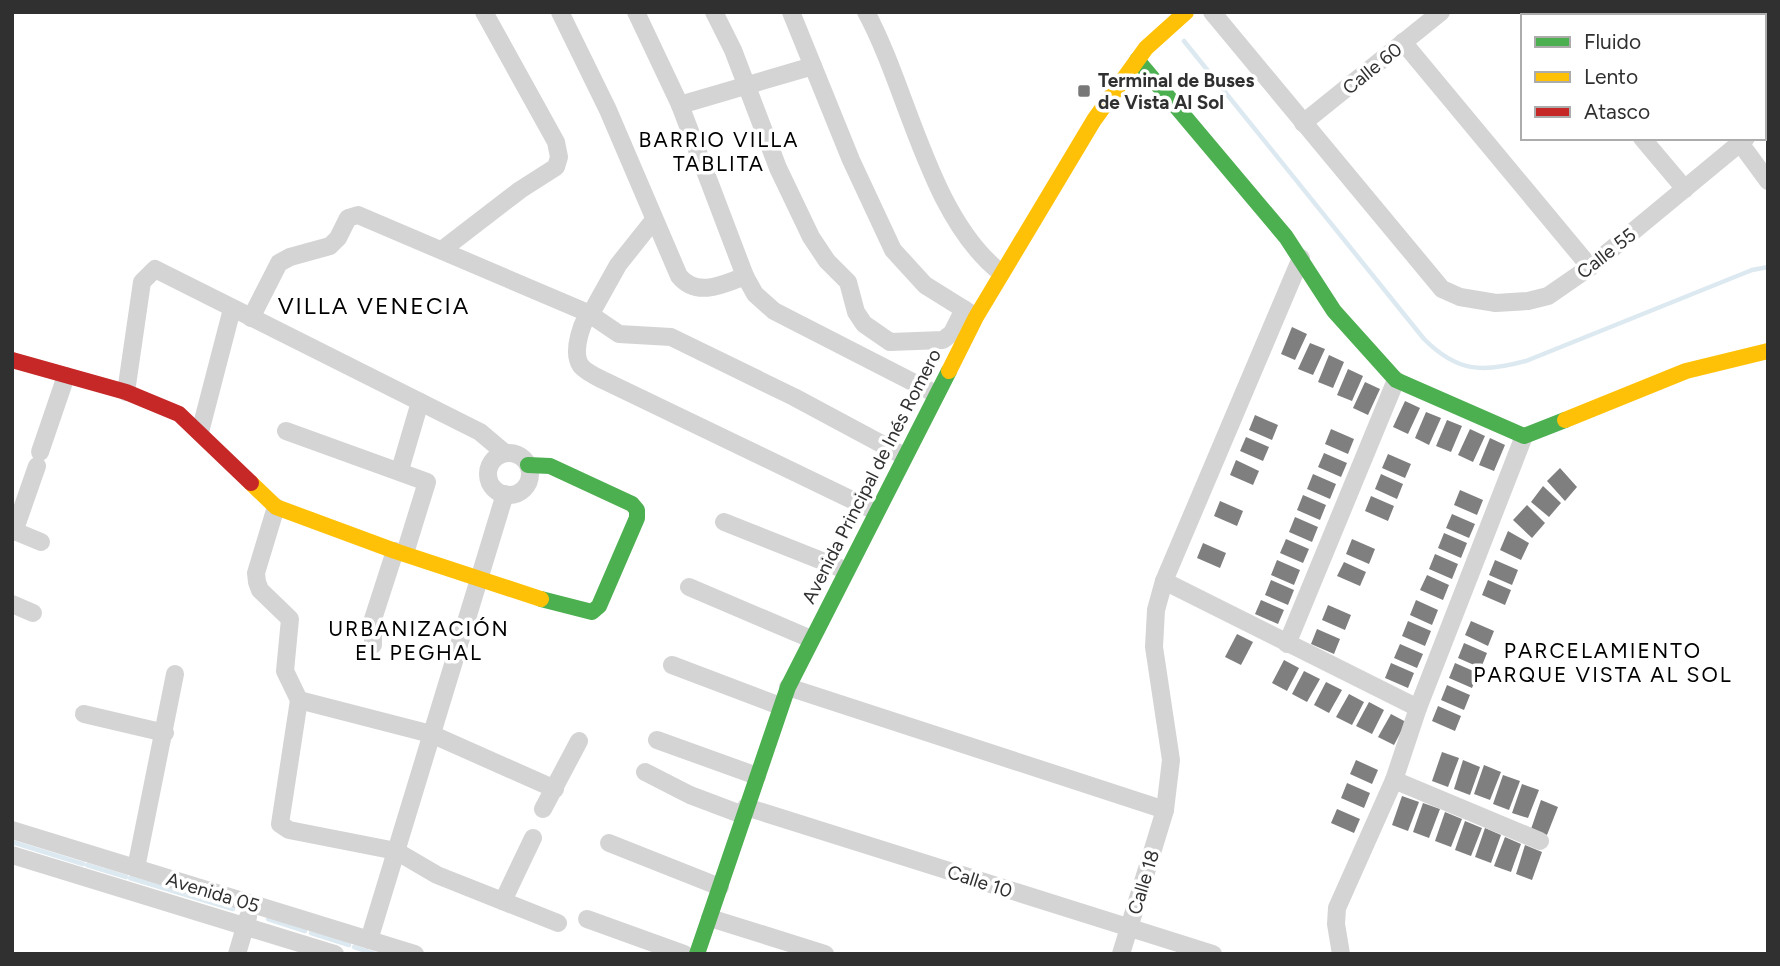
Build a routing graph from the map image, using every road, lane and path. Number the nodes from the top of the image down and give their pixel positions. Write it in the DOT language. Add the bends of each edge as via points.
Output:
graph roads {
  1 [pos="484,12"];
  2 [pos="560,12"];
  3 [pos="636,12"];
  4 [pos="714,12"];
  5 [pos="791,12"];
  6 [pos="866,12"];
  7 [pos="1186,12"];
  8 [pos="1212,12"];
  9 [pos="1441,12"];
  10 [pos="1403,42"];
  11 [pos="1142,54"];
  12 [pos="813,66"];
  13 [pos="747,87"];
  14 [pos="680,104"];
  15 [pos="1303,123"];
  16 [pos="1644,140"];
  17 [pos="1743,141"];
  18 [pos="1768,181"];
  19 [pos="1685,189"];
  20 [pos="653,221"];
  21 [pos="442,250"];
  22 [pos="1301,258"];
  23 [pos="1590,267"];
  24 [pos="1000,272"];
  25 [pos="745,276"];
  26 [pos="232,309"];
  27 [pos="588,313"];
  28 [pos="970,313"];
  29 [pos="251,318"];
  30 [pos="1768,351"];
  31 [pos="12,360"];
  32 [pos="66,376"];
  33 [pos="1396,380"];
  34 [pos="126,392"];
  35 [pos="936,394"];
  36 [pos="420,402"];
  37 [pos="286,431"];
  38 [pos="200,432"];
  39 [pos="1524,436"];
  40 [pos="505,453"];
  41 [pos="904,456"];
  42 [pos="528,465"];
  43 [pos="400,470"];
  44 [pos="505,494"];
  45 [pos="276,507"];
  46 [pos="875,511"];
  47 [pos="724,522"];
  48 [pos="13,531"];
  49 [pos="41,542"];
  50 [pos="400,552"];
  51 [pos="845,570"];
  52 [pos="479,578"];
  53 [pos="1164,581"];
  54 [pos="690,587"];
  55 [pos="12,604"];
  56 [pos="33,613"];
  57 [pos="811,639"];
  58 [pos="1287,644"];
  59 [pos="373,645"];
  60 [pos="672,665"];
  61 [pos="175,674"];
  62 [pos="788,687"];
  63 [pos="299,700"];
  64 [pos="780,706"];
  65 [pos="1418,708"];
  66 [pos="84,714"];
  67 [pos="165,733"];
  68 [pos="431,734"];
  69 [pos="657,740"];
  70 [pos="579,741"];
  71 [pos="645,772"];
  72 [pos="757,776"];
  73 [pos="1394,780"];
  74 [pos="555,789"];
  75 [pos="543,809"];
  76 [pos="1165,810"];
  77 [pos="745,811"];
  78 [pos="12,830"];
  79 [pos="533,838"];
  80 [pos="1540,841"];
  81 [pos="609,844"];
  82 [pos="396,851"];
  83 [pos="12,855"];
  84 [pos="136,869"];
  85 [pos="720,887"];
  86 [pos="503,901"];
  87 [pos="252,904"];
  88 [pos="710,918"];
  89 [pos="587,919"];
  90 [pos="558,923"];
  91 [pos="245,927"];
  92 [pos="1129,929"];
  93 [pos="369,940"];
  94 [pos="237,954"];
  95 [pos="335,954"];
  96 [pos="415,954"];
  97 [pos="684,954"];
  98 [pos="697,954"];
  99 [pos="825,954"];
  100 [pos="1121,954"];
  101 [pos="1213,954"];
  102 [pos="1342,954"];
  1 -- 21 [label="street" via="556,142 558,161 545,177 520,190"];
  2 -- 20 [label="street" via="608,110"];
  3 -- 14 [label="street"];
  4 -- 13 [label="street"];
  5 -- 12 [label="street"];
  6 -- 24 [label="street" via="913,129 961,230"];
  7 -- 11 [label="street, Avenida Principal de Inés Romero"];
  8 -- 15 [label="street"];
  9 -- 10 [label="street, Calle 60"];
  10 -- 15 [label="street, Calle 60"];
  10 -- 23 [label="street"];
  11 -- 22 [label="street"];
  11 -- 24 [label="street, Avenida Principal de Inés Romero" via="1094,120"];
  12 -- 13 [label="street"];
  12 -- 28 [label="street" via="893,250 925,285"];
  13 -- 14 [label="street"];
  13 -- 28 [label="street" via="811,237 848,282 864,324 890,342 943,340"];
  14 -- 25 [label="street"];
  15 -- 23 [label="street, Calle 55" via="1442,289 1479,302 1528,301 1548,296"];
  16 -- 19 [label="street"];
  17 -- 18 [label="street"];
  17 -- 19 [label="street, Calle 55"];
  19 -- 23 [label="street, Calle 55"];
  20 -- 25 [label="street" via="679,276 688,285 713,288"];
  20 -- 27 [label="street"];
  21 -- 27 [label="street"];
  21 -- 29 [label="street" via="392,227 353,216 330,246 279,263"];
  22 -- 33 [label="street" via="1334,311"];
  22 -- 53 [label="street, Calle 18"];
  24 -- 28 [label="street, Avenida Principal de Inés Romero"];
  25 -- 35 [label="street" via="755,294 774,311"];
  26 -- 29 [label="street"];
  26 -- 34 [label="street" via="155,269 148,273 142,282"];
  26 -- 38 [label="street"];
  27 -- 41 [label="street" via="619,334 671,337"];
  27 -- 46 [label="street" via="577,355 587,372"];
  28 -- 35 [label="street, Avenida Principal de Inés Romero"];
  29 -- 36 [label="street"];
  30 -- 39 [label="street" via="1686,371"];
  31 -- 32 [label="street"];
  32 -- 34 [label="street"];
  32 -- 48 [label="street"];
  33 -- 39 [label="street"];
  33 -- 58 [label="street"];
  34 -- 38 [label="street" via="179,414"];
  35 -- 41 [label="street, Avenida Principal de Inés Romero"];
  36 -- 40 [label="street" via="480,432"];
  36 -- 43 [label="street"];
  37 -- 43 [label="street"];
  38 -- 45 [label="street"];
  39 -- 65 [label="street"];
  40 -- 42 [label="street" via="519,455"];
  40 -- 44 [label="street" via="491,462 488,473 495,489"];
  41 -- 46 [label="street, Avenida Principal de Inés Romero"];
  42 -- 44 [label="street" via="526,487"];
  42 -- 52 [label="street" via="550,466 637,510 599,606 583,612"];
  43 -- 50 [label="street" via="427,482"];
  44 -- 52 [label="street"];
  45 -- 50 [label="street"];
  45 -- 63 [label="street" via="257,582 290,620 285,671"];
  46 -- 51 [label="street, Avenida Principal de Inés Romero"];
  47 -- 51 [label="street"];
  48 -- 49 [label="street"];
  50 -- 52 [label="street"];
  50 -- 59 [label="street" via="373,619"];
  51 -- 57 [label="street, Avenida Principal de Inés Romero"];
  52 -- 68 [label="street"];
  53 -- 58 [label="street"];
  53 -- 76 [label="street, Calle 18" via="1156,610 1154,647 1171,760"];
  54 -- 57 [label="street"];
  55 -- 56 [label="street"];
  57 -- 62 [label="street, Avenida Principal de Inés Romero"];
  58 -- 65 [label="street"];
  60 -- 64 [label="street"];
  61 -- 67 [label="street"];
  62 -- 64 [label="street, Avenida Principal de Inés Romero"];
  62 -- 76 [label="street"];
  63 -- 68 [label="street"];
  63 -- 82 [label="street" via="279,824 289,830"];
  64 -- 72 [label="street, Avenida Principal de Inés Romero"];
  65 -- 73 [label="street"];
  66 -- 67 [label="street"];
  67 -- 84 [label="street"];
  68 -- 74 [label="street"];
  68 -- 82 [label="street"];
  69 -- 72 [label="street"];
  70 -- 74 [label="street"];
  71 -- 77 [label="street, Calle 10" via="690,795"];
  72 -- 77 [label="street, Avenida Principal de Inés Romero"];
  73 -- 80 [label="street"];
  73 -- 102 [label="street" via="1337,908"];
  74 -- 75 [label="street"];
  76 -- 92 [label="street, Calle 18"];
  77 -- 85 [label="street, Avenida Principal de Inés Romero"];
  77 -- 92 [label="street, Calle 10"];
  78 -- 84 [label="street, Avenida 05"];
  79 -- 86 [label="street"];
  81 -- 85 [label="street"];
  82 -- 86 [label="street" via="437,875"];
  82 -- 93 [label="street"];
  83 -- 91 [label="street, Avenida 05"];
  84 -- 87 [label="street, Avenida 05"];
  85 -- 88 [label="street, Avenida Principal de Inés Romero"];
  86 -- 90 [label="street"];
  87 -- 91 [label="street"];
  87 -- 93 [label="street, Avenida 05"];
  88 -- 98 [label="street, Avenida Principal de Inés Romero"];
  88 -- 99 [label="street"];
  89 -- 97 [label="street"];
  91 -- 94 [label="street"];
  91 -- 95 [label="street, Avenida 05"];
  92 -- 100 [label="street, Calle 18"];
  92 -- 101 [label="street, Calle 10"];
  93 -- 96 [label="street, Avenida 05"];
}
